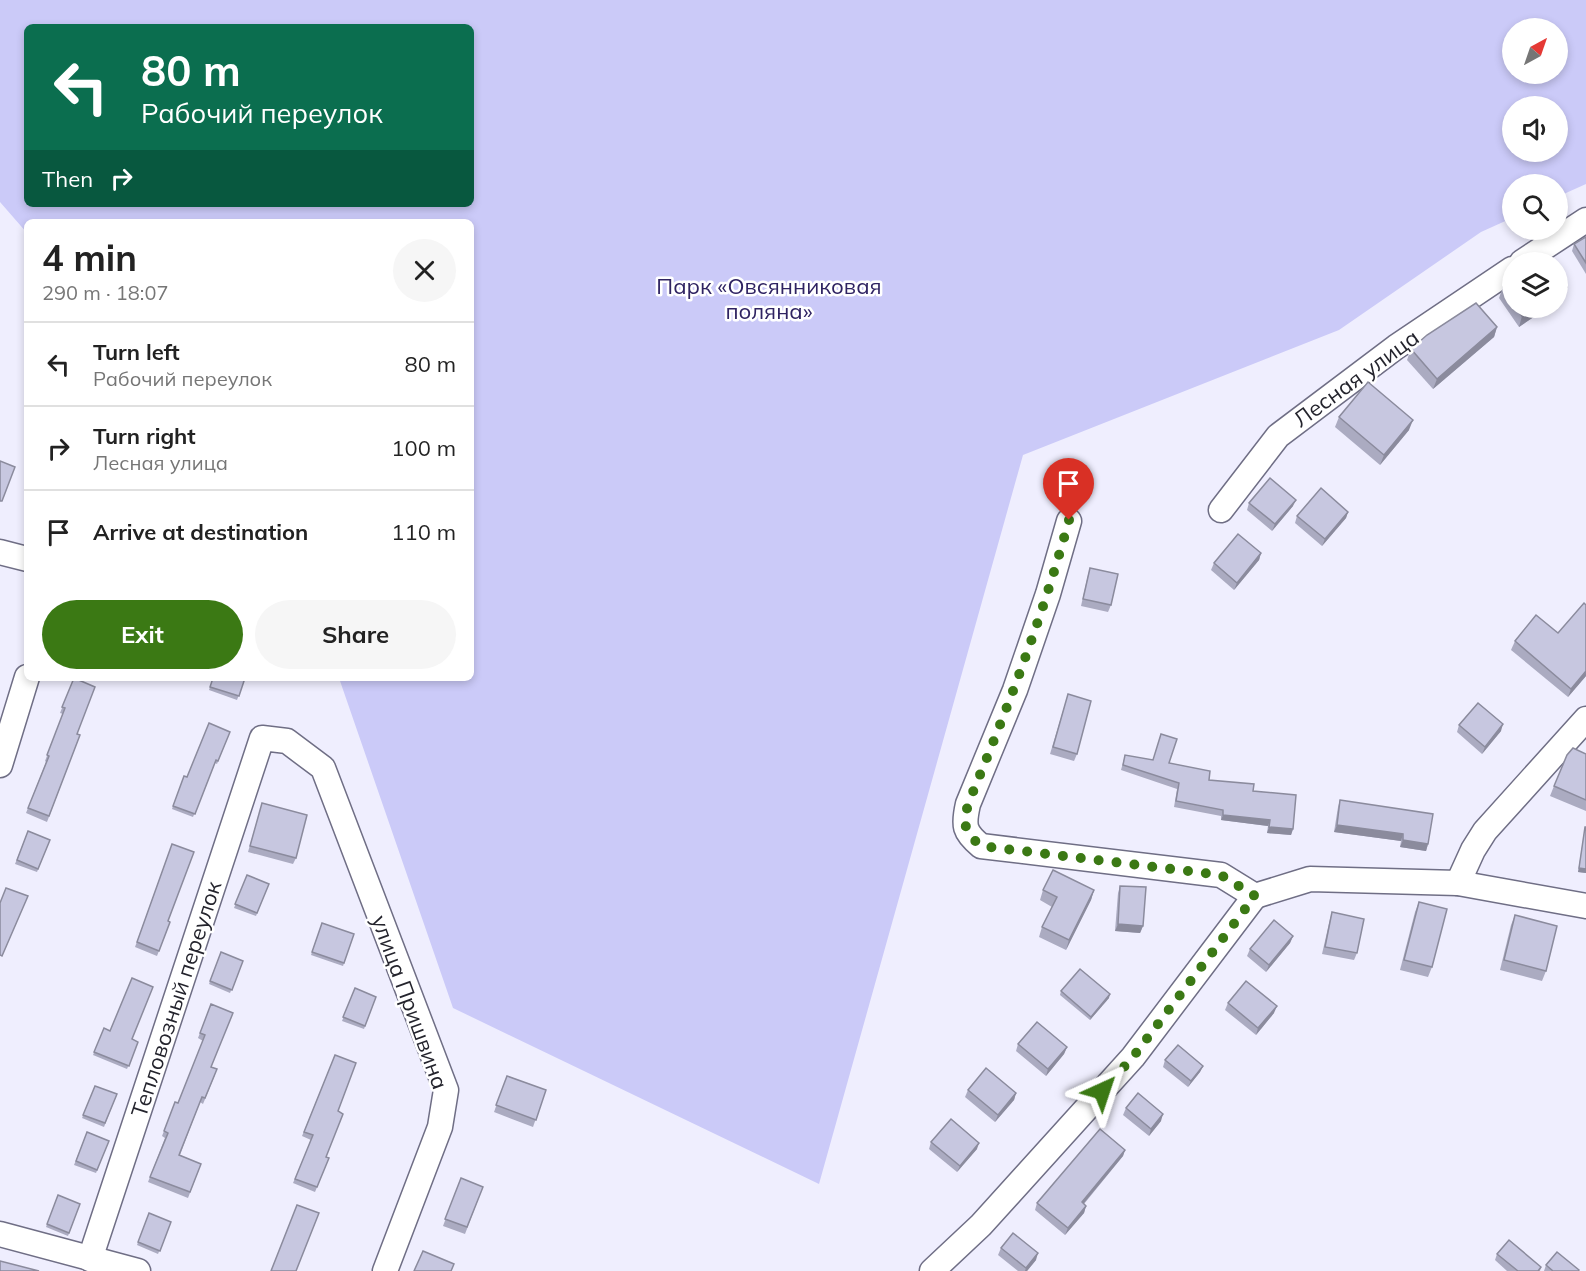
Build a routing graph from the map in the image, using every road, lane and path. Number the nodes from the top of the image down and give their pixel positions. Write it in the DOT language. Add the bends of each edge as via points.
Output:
graph roads {
  1 [pos="1586,220"];
  2 [pos="1537,252"];
  3 [pos="1502,276"];
  4 [pos="1221,510"];
  5 [pos="1069,520"];
  6 [pos="0,552"];
  7 [pos="24,558"];
  8 [pos="26,681"];
  9 [pos="1586,719"];
  10 [pos="0,765"];
  11 [pos="323,768"];
  12 [pos="1458,883"];
  13 [pos="1255,896"];
  14 [pos="1586,906"];
  15 [pos="0,1234"];
  16 [pos="90,1259"];
  17 [pos="138,1271"];
  18 [pos="385,1271"];
  19 [pos="932,1271"];
  1 -- 2 [label="street"];
  3 -- 4 [label="street, Лесная улица" via="1396,347 1278,436"];
  5 -- 13 [label="street" via="1015,690 968,804 964,820 968,835 981,846 1221,875"];
  6 -- 7 [label="street"];
  8 -- 10 [label="street"];
  9 -- 12 [label="street" via="1485,831"];
  11 -- 16 [label="street, Тепловозный переулок" via="286,741 262,738"];
  11 -- 18 [label="street, улица Пришвина" via="446,1090 440,1127"];
  12 -- 13 [label="street" via="1310,879"];
  12 -- 14 [label="street"];
  13 -- 19 [label="street" via="1133,1057 981,1225"];
  15 -- 16 [label="street"];
  16 -- 17 [label="street"];
}
